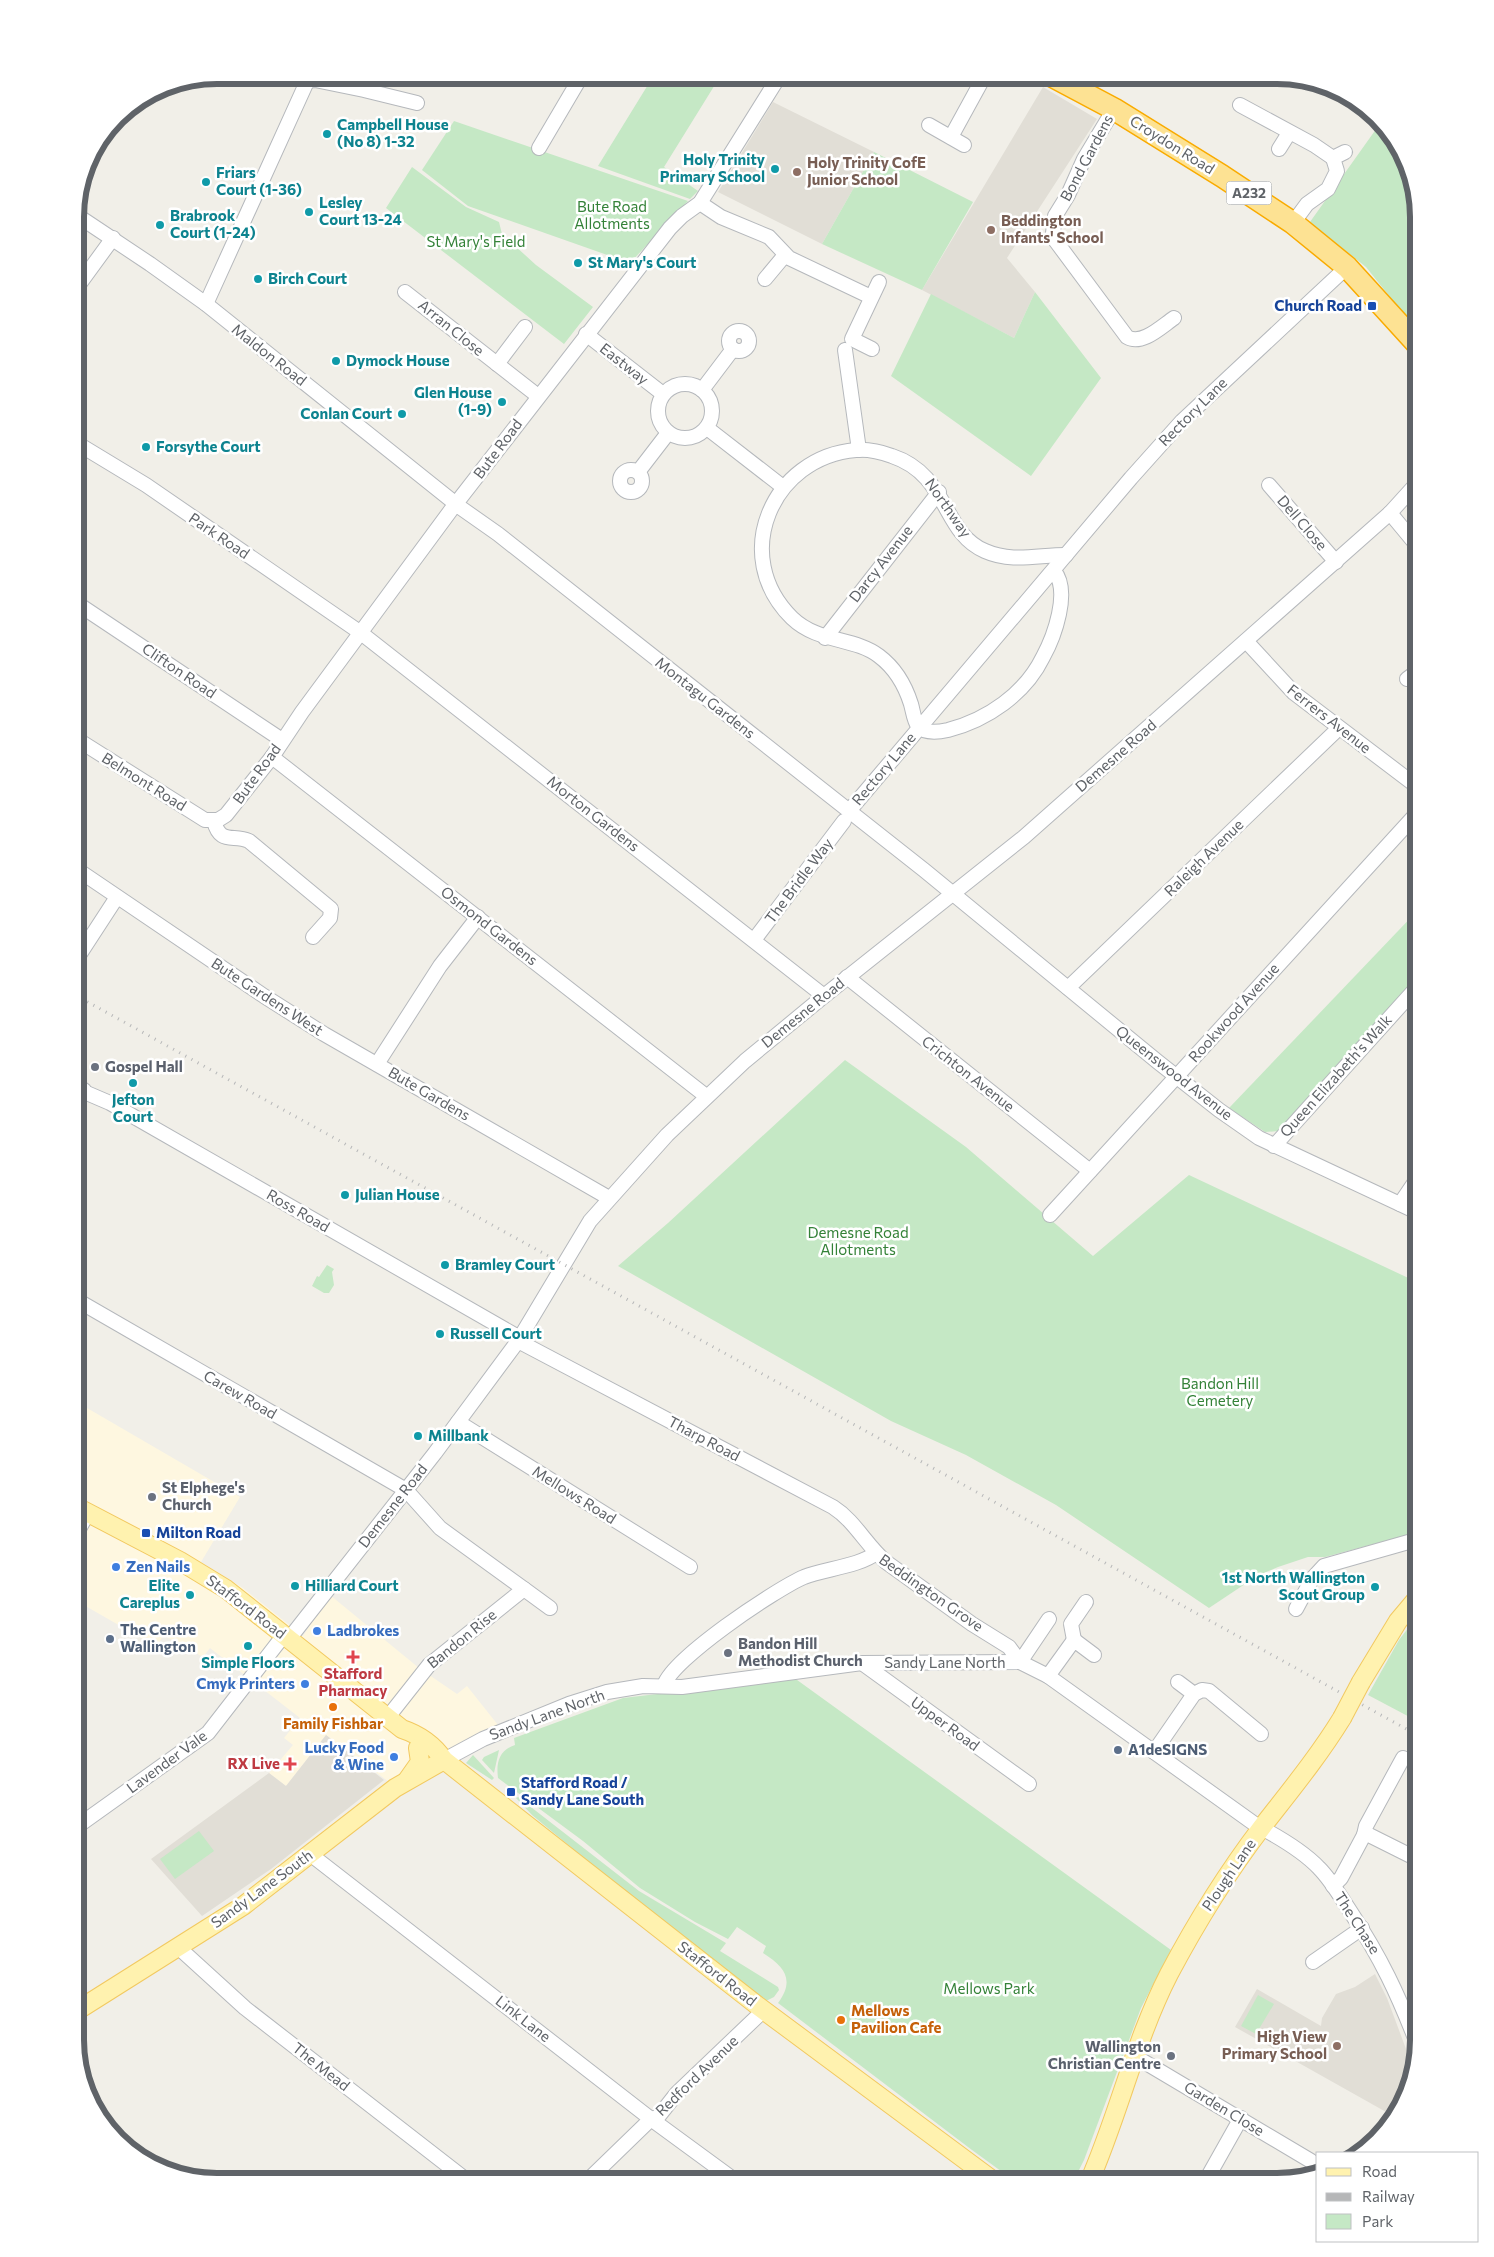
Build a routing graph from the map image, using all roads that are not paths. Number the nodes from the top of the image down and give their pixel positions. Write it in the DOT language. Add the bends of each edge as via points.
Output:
graph roads {
  1 [pos="305,84"];
  2 [pos="333,84"];
  3 [pos="577,84"];
  4 [pos="774,84"];
  5 [pos="981,84"];
  6 [pos="1084,84"];
  7 [pos="417,103"];
  8 [pos="1240,106"];
  9 [pos="1114,109"];
  10 [pos="929,125"];
  11 [pos="1290,133"];
  12 [pos="951,137"];
  13 [pos="964,144"];
  14 [pos="539,148"];
  15 [pos="1280,149"];
  16 [pos="700,203"];
  17 [pos="84,220"];
  18 [pos="1293,223"];
  19 [pos="113,238"];
  20 [pos="784,255"];
  21 [pos="1347,267"];
  22 [pos="84,278"];
  23 [pos="765,279"];
  24 [pos="879,282"];
  25 [pos="406,292"];
  26 [pos="871,297"];
  27 [pos="206,304"];
  28 [pos="1174,318"];
  29 [pos="525,327"];
  30 [pos="586,334"];
  31 [pos="1410,336"];
  32 [pos="733,349"];
  33 [pos="872,349"];
  34 [pos="845,350"];
  35 [pos="497,364"];
  36 [pos="702,390"];
  37 [pos="663,394"];
  38 [pos="538,396"];
  39 [pos="707,428"];
  40 [pos="668,433"];
  41 [pos="84,447"];
  42 [pos="859,450"];
  43 [pos="638,472"];
  44 [pos="1269,485"];
  45 [pos="783,488"];
  46 [pos="1410,491"];
  47 [pos="939,492"];
  48 [pos="456,504"];
  49 [pos="1390,513"];
  50 [pos="1410,537"];
  51 [pos="1066,555"];
  52 [pos="1336,562"];
  53 [pos="1054,571"];
  54 [pos="84,608"];
  55 [pos="362,633"];
  56 [pos="825,638"];
  57 [pos="1246,641"];
  58 [pos="1410,677"];
  59 [pos="1407,679"];
  60 [pos="920,728"];
  61 [pos="1339,728"];
  62 [pos="282,740"];
  63 [pos="84,744"];
  64 [pos="272,756"];
  65 [pos="1410,781"];
  66 [pos="846,816"];
  67 [pos="214,821"];
  68 [pos="1410,821"];
  69 [pos="84,879"];
  70 [pos="953,894"];
  71 [pos="117,897"];
  72 [pos="478,917"];
  73 [pos="313,937"];
  74 [pos="754,940"];
  75 [pos="84,948"];
  76 [pos="847,977"];
  77 [pos="1068,988"];
  78 [pos="1410,995"];
  79 [pos="824,996"];
  80 [pos="377,1064"];
  81 [pos="1176,1077"];
  82 [pos="84,1091"];
  83 [pos="706,1096"];
  84 [pos="1274,1146"];
  85 [pos="1090,1171"];
  86 [pos="1410,1189"];
  87 [pos="609,1198"];
  88 [pos="1400,1204"];
  89 [pos="1410,1209"];
  90 [pos="1050,1216"];
  91 [pos="84,1304"];
  92 [pos="519,1339"];
  93 [pos="458,1422"];
  94 [pos="406,1490"];
  95 [pos="84,1512"];
  96 [pos="1410,1542"];
  97 [pos="876,1553"];
  98 [pos="690,1567"];
  99 [pos="524,1589"];
  100 [pos="1086,1602"];
  101 [pos="1410,1607"];
  102 [pos="550,1608"];
  103 [pos="1296,1609"];
  104 [pos="1049,1619"];
  105 [pos="286,1637"];
  106 [pos="1074,1640"];
  107 [pos="1094,1655"];
  108 [pos="1020,1662"];
  109 [pos="862,1663"];
  110 [pos="1048,1676"];
  111 [pos="1178,1682"];
  112 [pos="658,1686"];
  113 [pos="1194,1694"];
  114 [pos="388,1717"];
  115 [pos="402,1729"];
  116 [pos="1261,1734"];
  117 [pos="418,1748"];
  118 [pos="1154,1752"];
  119 [pos="1403,1758"];
  120 [pos="444,1760"];
  121 [pos="408,1779"];
  122 [pos="1029,1784"];
  123 [pos="84,1822"];
  124 [pos="1261,1828"];
  125 [pos="1364,1835"];
  126 [pos="310,1854"];
  127 [pos="1410,1855"];
  128 [pos="1333,1886"];
  129 [pos="1362,1928"];
  130 [pos="178,1947"];
  131 [pos="1313,1962"];
  132 [pos="84,2006"];
  133 [pos="764,2010"];
  134 [pos="1410,2026"];
  135 [pos="1136,2058"];
  136 [pos="1241,2118"];
  137 [pos="651,2119"];
  138 [pos="1314,2164"];
  139 [pos="457,2173"];
  140 [pos="595,2173"];
  141 [pos="724,2173"];
  142 [pos="984,2173"];
  143 [pos="1091,2173"];
  144 [pos="1210,2173"];
  1 -- 27 [label="street"];
  2 -- 7 [label="street"];
  3 -- 14 [label="street"];
  4 -- 16 [label="street, Bute Road"];
  5 -- 12 [label="street"];
  6 -- 9 [label="highway, Croydon Road / A232"];
  8 -- 11 [label="street"];
  9 -- 18 [label="highway, Croydon Road / A232"];
  9 -- 28 [label="street, Bond Gardens" via="1055,216 1055,240 1127,337 1140,340"];
  10 -- 12 [label="street"];
  11 -- 15 [label="street"];
  11 -- 18 [label="street" via="1339,155 1332,183 1323,194 1307,204"];
  12 -- 13 [label="street"];
  16 -- 20 [label="street" via="775,242"];
  16 -- 30 [label="street, Bute Road" via="670,228"];
  17 -- 19 [label="street, Maldon Road"];
  18 -- 21 [label="highway, Croydon Road / A232"];
  19 -- 22 [label="street"];
  19 -- 27 [label="street, Maldon Road"];
  20 -- 23 [label="street"];
  20 -- 26 [label="street"];
  21 -- 31 [label="highway, Croydon Road / A232"];
  21 -- 51 [label="street, Rectory Lane" via="1196,406"];
  24 -- 26 [label="street"];
  25 -- 35 [label="street, Arran Close"];
  26 -- 33 [label="street" via="852,338"];
  27 -- 48 [label="street, Maldon Road"];
  29 -- 35 [label="street, Arran Close"];
  30 -- 37 [label="street, Eastway"];
  30 -- 38 [label="street, Bute Road"];
  32 -- 36 [label="street"];
  34 -- 42 [label="street"];
  35 -- 38 [label="street, Arran Close"];
  36 -- 37 [label="street, Eastway" via="682,384"];
  36 -- 39 [label="street" via="712,408"];
  37 -- 40 [label="street, Eastway" via="657,414"];
  38 -- 48 [label="street, Bute Road"];
  39 -- 40 [label="street" via="693,438"];
  39 -- 45 [label="street"];
  40 -- 43 [label="street"];
  41 -- 55 [label="street, Park Road" via="146,485"];
  42 -- 45 [label="street, Northway" via="830,454 816,461"];
  42 -- 47 [label="street, Northway" via="901,459 928,477"];
  44 -- 52 [label="street, Dell Close"];
  45 -- 56 [label="street" via="764,529 764,568 773,592 791,617 804,628"];
  46 -- 49 [label="street, Demesne Road"];
  47 -- 51 [label="street, Northway" via="960,529 983,550 1010,558"];
  47 -- 56 [label="street, Darcy Avenue"];
  48 -- 55 [label="street, Bute Road"];
  48 -- 66 [label="street, Montagu Gardens" via="498,534"];
  49 -- 50 [label="street"];
  49 -- 52 [label="street, Demesne Road"];
  51 -- 53 [label="street, Rectory Lane"];
  52 -- 57 [label="street, Demesne Road"];
  53 -- 60 [label="street, Rectory Lane"];
  53 -- 60 [label="street, Rectory Lane" via="1061,591 1057,617 1045,654 1027,682 998,708 968,724 933,732"];
  54 -- 62 [label="street, Clifton Road"];
  55 -- 62 [label="street, Bute Road"];
  55 -- 74 [label="street, Morton Gardens"];
  56 -- 60 [label="street" via="867,649 880,657 904,684"];
  57 -- 61 [label="street, Ferrers Avenue" via="1294,693"];
  57 -- 70 [label="street, Demesne Road" via="1024,837"];
  58 -- 59 [label="street"];
  60 -- 66 [label="street, Rectory Lane"];
  61 -- 65 [label="street, Ferrers Avenue"];
  61 -- 77 [label="street, Raleigh Avenue"];
  62 -- 64 [label="street, Bute Road"];
  63 -- 67 [label="street, Belmont Road" via="197,816"];
  64 -- 67 [label="street, Bute Road" via="230,811"];
  64 -- 72 [label="street, Osmond Gardens"];
  66 -- 70 [label="street, Montagu Gardens"];
  66 -- 74 [label="street, The Bridle Way"];
  67 -- 73 [label="street" via="219,833 232,840 248,841 331,909 330,918"];
  68 -- 81 [label="street, Rookwood Avenue"];
  69 -- 71 [label="street, Bute Gardens West"];
  70 -- 76 [label="street, Demesne Road"];
  70 -- 77 [label="street, Queenswood Avenue"];
  71 -- 75 [label="street"];
  71 -- 80 [label="street, Bute Gardens West" via="264,996"];
  72 -- 80 [label="street, Bute Gardens" via="440,966"];
  72 -- 83 [label="street, Osmond Gardens"];
  74 -- 79 [label="street, Morton Gardens"];
  76 -- 79 [label="street, Demesne Road"];
  76 -- 85 [label="street, Crichton Avenue"];
  77 -- 81 [label="street, Queenswood Avenue"];
  78 -- 84 [label="street, Queen Elizabeth's Walk"];
  79 -- 83 [label="street, Demesne Road"];
  80 -- 87 [label="street, Bute Gardens"];
  81 -- 84 [label="street, Queenswood Avenue" via="1238,1124"];
  81 -- 85 [label="street, Rookwood Avenue"];
  82 -- 92 [label="street, Ross Road" via="110,1103"];
  83 -- 87 [label="street, Demesne Road"];
  84 -- 88 [label="street, Queenswood Avenue"];
  85 -- 90 [label="street, Rookwood Avenue"];
  86 -- 88 [label="street"];
  87 -- 92 [label="street, Demesne Road" via="578,1238"];
  88 -- 89 [label="street, Queenswood Avenue"];
  91 -- 94 [label="street, Carew Road"];
  92 -- 93 [label="street, Demesne Road"];
  92 -- 97 [label="street, Tharp Road" via="832,1507 850,1522"];
  93 -- 94 [label="street, Demesne Road"];
  93 -- 98 [label="street, Mellows Road"];
  94 -- 99 [label="street" via="440,1528"];
  94 -- 105 [label="street, Demesne Road"];
  95 -- 105 [label="main road, Stafford Road" via="202,1574 247,1604"];
  96 -- 103 [label="street" via="1324,1566 1312,1579"];
  97 -- 108 [label="street, Beddington Grove" via="972,1624 1009,1647"];
  97 -- 112 [label="street, Beddington Grove" via="802,1578 761,1602 729,1624"];
  99 -- 102 [label="street"];
  99 -- 114 [label="street, Bandon Rise" via="429,1665"];
  100 -- 106 [label="street" via="1071,1624"];
  101 -- 124 [label="main road, Plough Lane, bridge" via="1398,1621 1311,1766"];
  104 -- 108 [label="street"];
  105 -- 114 [label="main road, Stafford Road"];
  105 -- 123 [label="street, Lavender Vale" via="208,1733"];
  106 -- 107 [label="street"];
  106 -- 110 [label="street"];
  108 -- 109 [label="street, Sandy Lane North"];
  108 -- 110 [label="street, Sandy Lane North"];
  109 -- 112 [label="street, Sandy Lane North" via="682,1687"];
  109 -- 122 [label="street, Upper Road"];
  110 -- 118 [label="street, Sandy Lane North"];
  111 -- 113 [label="street"];
  112 -- 120 [label="street, Sandy Lane North" via="607,1692 582,1699 483,1739"];
  113 -- 116 [label="street" via="1209,1691"];
  113 -- 118 [label="street"];
  114 -- 115 [label="main road, Stafford Road"];
  115 -- 117 [label="main road, Stafford Road"];
  115 -- 120 [label="main road, Stafford Road" via="417,1734 436,1748"];
  117 -- 120 [label="main road, Stafford Road" via="432,1758"];
  117 -- 121 [label="main road" via="420,1762"];
  118 -- 124 [label="street, Sandy Lane North"];
  119 -- 125 [label="street"];
  120 -- 121 [label="main road, Sandy Lane South"];
  120 -- 133 [label="main road, Stafford Road"];
  121 -- 126 [label="main road, Sandy Lane South"];
  124 -- 128 [label="street, The Chase" via="1311,1861"];
  124 -- 135 [label="main road, Plough Lane" via="1219,1888 1170,1973 1153,2008"];
  125 -- 127 [label="street" via="1370,1834"];
  125 -- 128 [label="street" via="1341,1878"];
  126 -- 130 [label="main road, Sandy Lane South" via="243,1906"];
  126 -- 137 [label="street, Link Lane"];
  128 -- 129 [label="street, The Chase"];
  129 -- 131 [label="street"];
  129 -- 134 [label="street, The Chase" via="1383,1963"];
  130 -- 132 [label="main road, Sandy Lane South"];
  130 -- 139 [label="street, The Mead" via="245,2008"];
  133 -- 137 [label="street, Redford Avenue" via="677,2092 658,2117"];
  133 -- 142 [label="main road, Stafford Road"];
  135 -- 136 [label="street, Garden Close"];
  135 -- 143 [label="main road, Plough Lane"];
  136 -- 138 [label="street, Garden Close"];
  136 -- 144 [label="street"];
  137 -- 140 [label="street, Redford Avenue"];
  137 -- 141 [label="street, Link Lane"];
}
